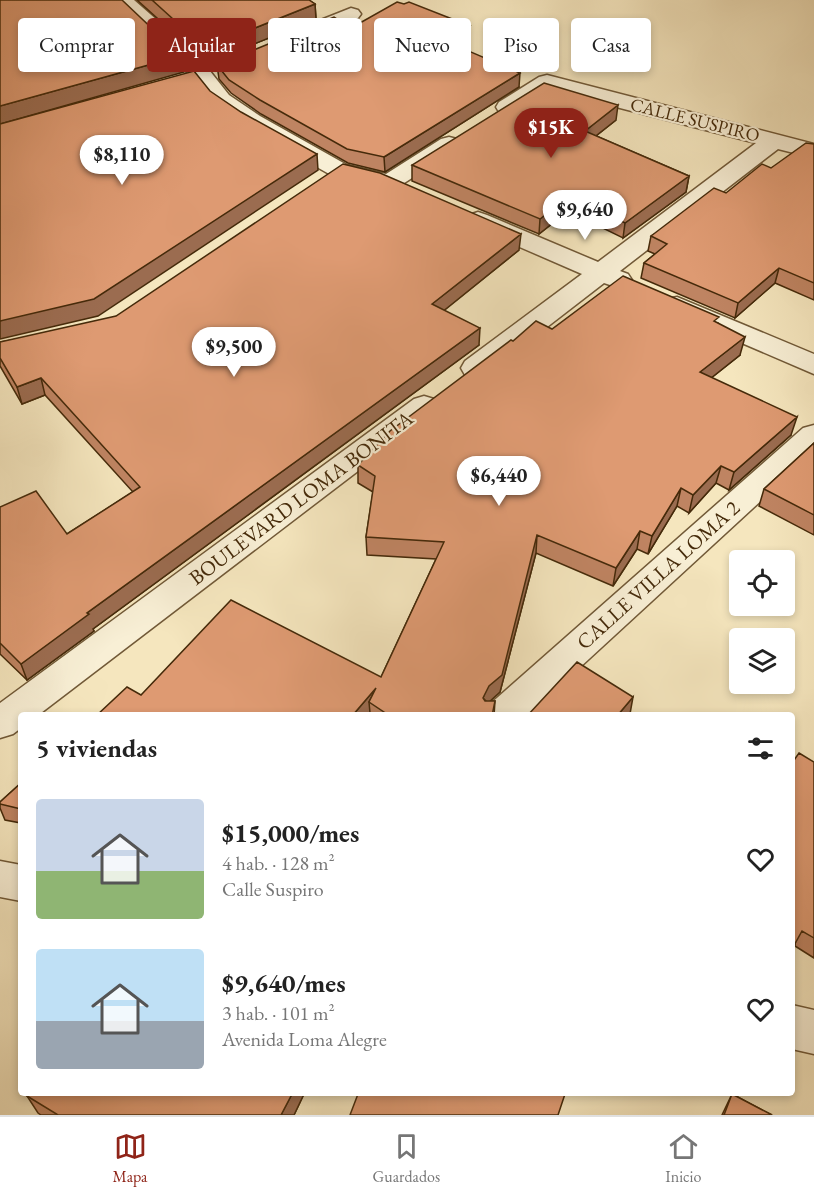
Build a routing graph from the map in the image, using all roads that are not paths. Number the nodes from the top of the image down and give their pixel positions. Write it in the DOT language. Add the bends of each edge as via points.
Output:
graph roads {
  1 [pos="122,0"];
  2 [pos="351,14"];
  3 [pos="341,18"];
  4 [pos="209,72"];
  5 [pos="190,79"];
  6 [pos="775,140"];
  7 [pos="814,151"];
  8 [pos="389,182"];
  9 [pos="421,196"];
  10 [pos="453,209"];
  11 [pos="602,273"];
  12 [pos="814,365"];
  13 [pos="814,435"];
  14 [pos="506,712"];
  15 [pos="0,723"];
  16 [pos="0,879"];
  17 [pos="18,882"];
  18 [pos="795,1029"];
  19 [pos="814,1032"];
  1 -- 5 [label="street" via="190,61"];
  2 -- 3 [label="street"];
  4 -- 5 [label="street"];
  5 -- 8 [label="street" via="329,177"];
  6 -- 7 [label="street, CALLE SUSPIRO"];
  6 -- 8 [label="street, CALLE SUSPIRO" via="547,82"];
  6 -- 11 [label="street, BOULEVARD LOMA BONITA"];
  8 -- 9 [label="street"];
  10 -- 11 [label="street"];
  11 -- 12 [label="street"];
  11 -- 15 [label="street, BOULEVARD LOMA BONITA"];
  13 -- 14 [label="street, CALLE VILLA LOMA 2"];
  16 -- 17 [label="street"];
  18 -- 19 [label="street"];
}
